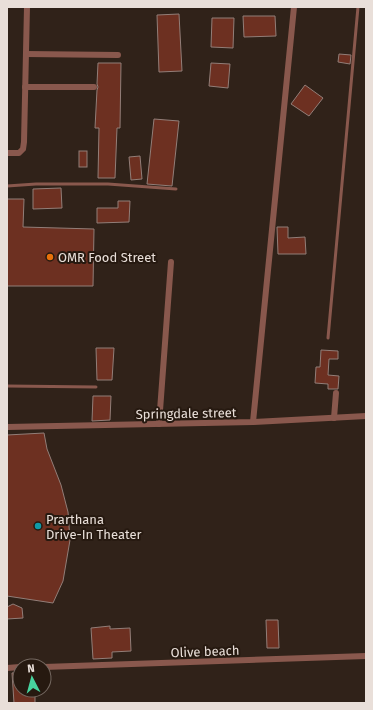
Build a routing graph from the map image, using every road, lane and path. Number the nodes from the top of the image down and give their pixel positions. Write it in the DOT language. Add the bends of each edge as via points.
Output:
graph roads {
  1 [pos="27,7"];
  2 [pos="294,7"];
  3 [pos="358,7"];
  4 [pos="26,54"];
  5 [pos="118,55"];
  6 [pos="25,87"];
  7 [pos="94,87"];
  8 [pos="7,152"];
  9 [pos="7,186"];
  10 [pos="176,190"];
  11 [pos="172,262"];
  12 [pos="328,338"];
  13 [pos="7,386"];
  14 [pos="96,387"];
  15 [pos="336,393"];
  16 [pos="366,416"];
  17 [pos="334,418"];
  18 [pos="253,422"];
  19 [pos="159,424"];
  20 [pos="7,427"];
  21 [pos="366,656"];
  22 [pos="52,667"];
  1 -- 4 [label="street"];
  2 -- 18 [label="street"];
  3 -- 12 [label="lane"];
  4 -- 5 [label="street"];
  4 -- 6 [label="street"];
  6 -- 7 [label="street"];
  6 -- 8 [label="street" via="23,149 19,153"];
  9 -- 10 [label="lane" via="108,184"];
  11 -- 19 [label="street"];
  13 -- 14 [label="lane"];
  15 -- 17 [label="street"];
  16 -- 17 [label="street, Springdale street"];
  17 -- 18 [label="street, Springdale street"];
  18 -- 19 [label="street, Springdale street"];
  19 -- 20 [label="street, Springdale street"];
  21 -- 22 [label="street, Olive beach"];
}
